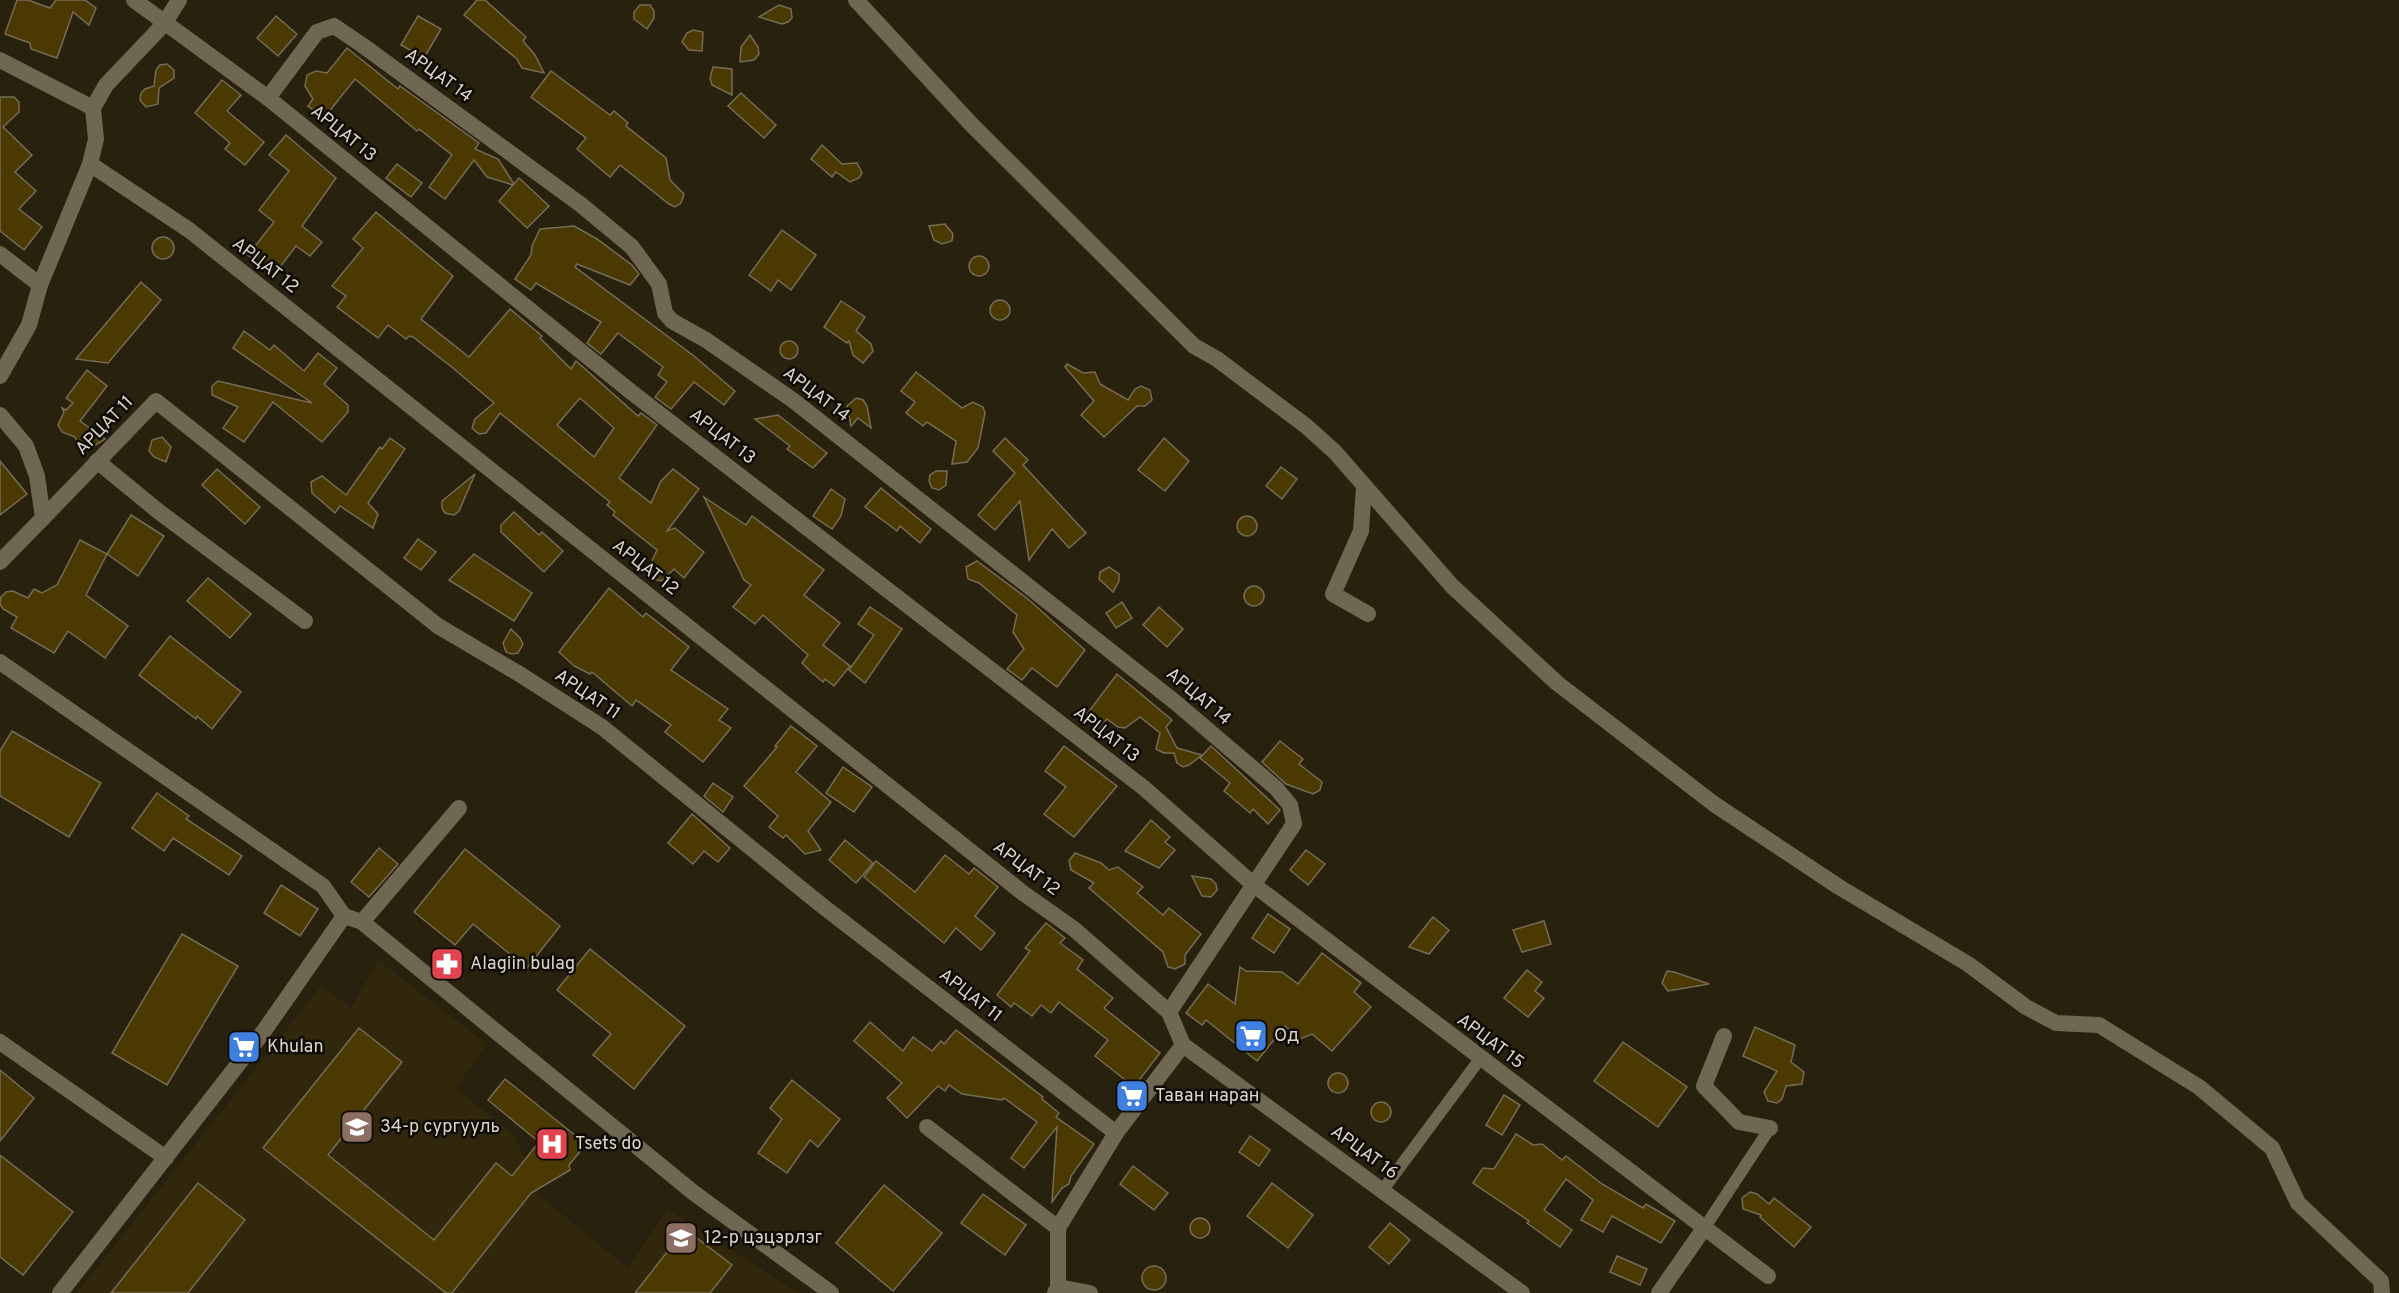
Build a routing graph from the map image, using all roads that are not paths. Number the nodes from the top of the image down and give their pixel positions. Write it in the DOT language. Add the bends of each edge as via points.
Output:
graph roads {
  1 [pos="134,0"];
  2 [pos="179,0"];
  3 [pos="856,0"];
  4 [pos="164,24"];
  5 [pos="0,60"];
  6 [pos="268,98"];
  7 [pos="93,108"];
  8 [pos="90,164"];
  9 [pos="0,254"];
  10 [pos="40,285"];
  11 [pos="0,376"];
  12 [pos="0,415"];
  13 [pos="97,461"];
  14 [pos="1364,486"];
  15 [pos="43,518"];
  16 [pos="0,562"];
  17 [pos="1368,614"];
  18 [pos="305,621"];
  19 [pos="0,662"];
  20 [pos="459,808"];
  21 [pos="1254,885"];
  22 [pos="344,916"];
  23 [pos="362,922"];
  24 [pos="1169,1012"];
  25 [pos="1724,1036"];
  26 [pos="0,1042"];
  27 [pos="1183,1044"];
  28 [pos="1480,1059"];
  29 [pos="927,1127"];
  30 [pos="1770,1128"];
  31 [pos="1116,1133"];
  32 [pos="166,1158"];
  33 [pos="1382,1191"];
  34 [pos="1705,1227"];
  35 [pos="1058,1228"];
  36 [pos="1768,1276"];
  37 [pos="1057,1290"];
  38 [pos="60,1293"];
  39 [pos="831,1293"];
  40 [pos="1090,1293"];
  41 [pos="1522,1293"];
  42 [pos="1659,1293"];
  43 [pos="2382,1293"];
  1 -- 4 [label="street, АРЦАТ 13"];
  2 -- 4 [label="street"];
  3 -- 14 [label="street" via="971,124 1194,346 1306,426"];
  4 -- 6 [label="street, АРЦАТ 13"];
  4 -- 7 [label="street" via="106,85"];
  5 -- 7 [label="street"];
  6 -- 21 [label="street, АРЦАТ 13" via="630,391 1144,788"];
  6 -- 21 [label="street, АРЦАТ 14" via="317,32 334,26 580,204 632,247 660,284 665,313 672,321 794,401 1175,702 1276,788 1290,805 1294,824"];
  7 -- 8 [label="street" via="96,139"];
  8 -- 10 [label="street"];
  8 -- 24 [label="street, АРЦАТ 12" via="189,230 1074,929"];
  9 -- 10 [label="street"];
  10 -- 11 [label="street" via="29,325"];
  12 -- 15 [label="street" via="26,446 37,477"];
  13 -- 15 [label="street, АРЦАТ 11"];
  13 -- 18 [label="street"];
  13 -- 31 [label="street, АРЦАТ 11" via="156,401 438,626 602,727 820,904"];
  14 -- 17 [label="street" via="1361,531 1333,594"];
  14 -- 43 [label="street" via="1452,586 1557,683 1714,804 1839,887 1968,964 2026,1007 2056,1023 2099,1025 2199,1087 2272,1148 2298,1203 2381,1281"];
  15 -- 16 [label="street, АРЦАТ 11"];
  19 -- 22 [label="street" via="323,886"];
  20 -- 23 [label="street"];
  21 -- 24 [label="street"];
  21 -- 28 [label="street, АРЦАТ 15"];
  22 -- 23 [label="street"];
  22 -- 32 [label="street" via="264,1031"];
  23 -- 39 [label="street" via="694,1193"];
  24 -- 27 [label="street"];
  25 -- 30 [label="street" via="1704,1086 1739,1122"];
  26 -- 32 [label="street"];
  27 -- 31 [label="street"];
  27 -- 33 [label="street, АРЦАТ 16"];
  28 -- 33 [label="lane"];
  28 -- 34 [label="street, АРЦАТ 15"];
  29 -- 35 [label="street"];
  30 -- 34 [label="lane"];
  31 -- 35 [label="street"];
  32 -- 38 [label="street"];
  33 -- 41 [label="street, АРЦАТ 16"];
  34 -- 36 [label="street, АРЦАТ 15"];
  34 -- 42 [label="street"];
  35 -- 37 [label="street"];
  37 -- 40 [label="street"];
}
